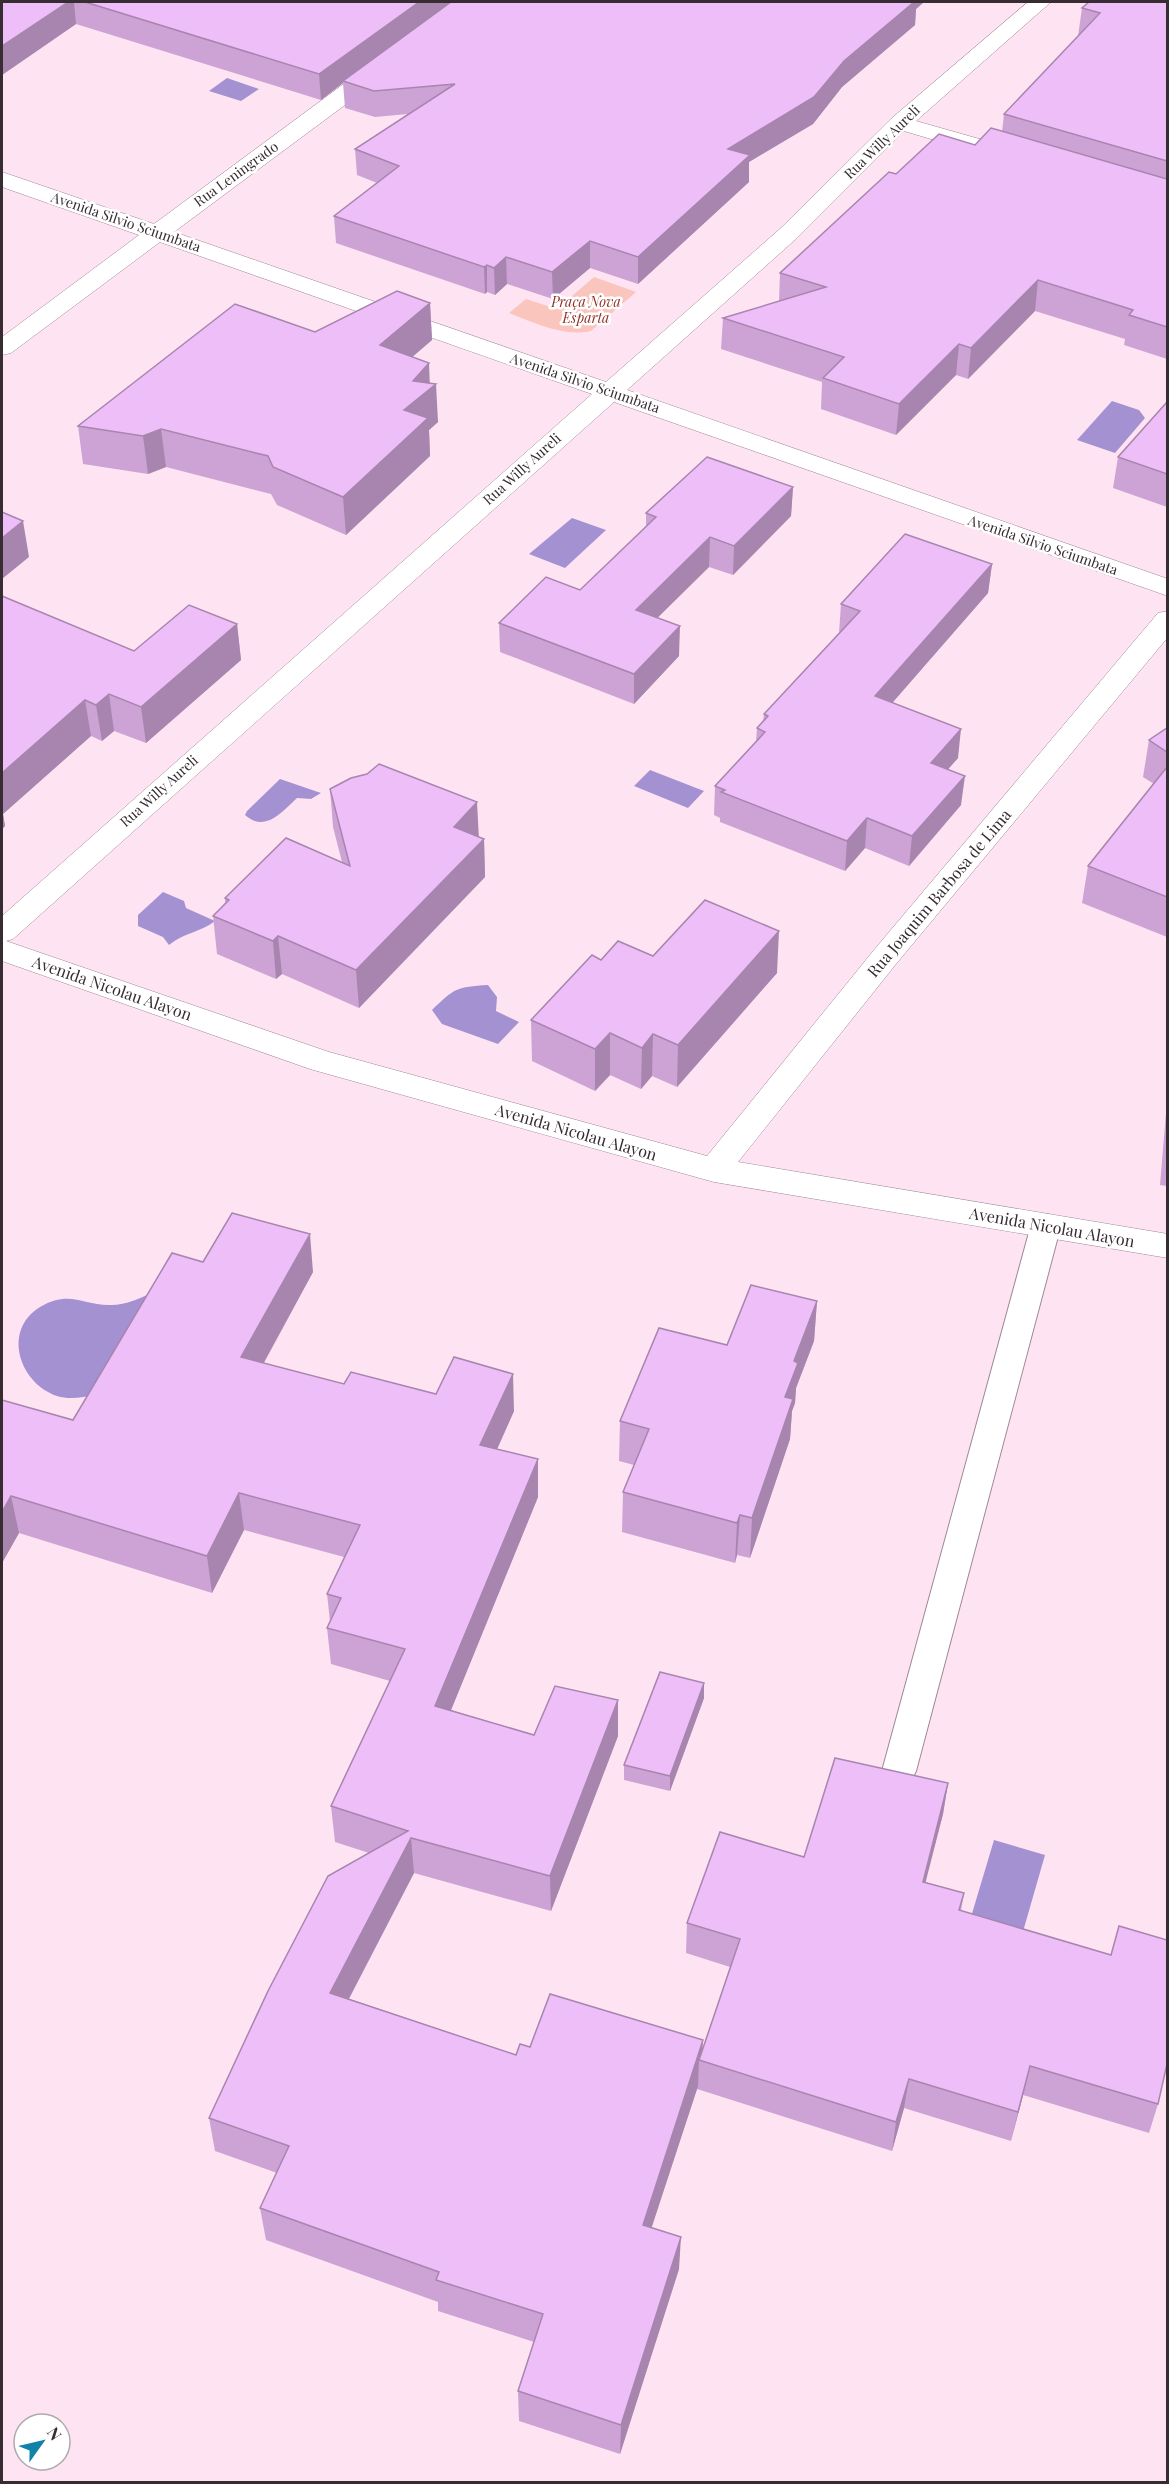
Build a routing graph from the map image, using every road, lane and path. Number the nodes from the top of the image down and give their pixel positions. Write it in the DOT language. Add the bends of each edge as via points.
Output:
graph roads {
  1 [pos="1040,2"];
  2 [pos="395,57"];
  3 [pos="900,123"];
  4 [pos="1000,153"];
  5 [pos="2,179"];
  6 [pos="157,232"];
  7 [pos="2,348"];
  8 [pos="609,391"];
  9 [pos="1167,588"];
  10 [pos="1167,619"];
  11 [pos="2,932"];
  12 [pos="2,950"];
  13 [pos="714,1170"];
  14 [pos="1046,1226"];
  15 [pos="1167,1246"];
  16 [pos="899,1771"];
  1 -- 3 [label="street, Rua Willy Aureli"];
  2 -- 6 [label="street, Rua Leningrado"];
  3 -- 4 [label="street"];
  3 -- 8 [label="street, Rua Willy Aureli" via="789,233"];
  5 -- 6 [label="street, Avenida Silvio Sciumbata"];
  6 -- 7 [label="street, Rua Leningrado"];
  6 -- 8 [label="street, Avenida Silvio Sciumbata"];
  8 -- 9 [label="street, Avenida Silvio Sciumbata"];
  8 -- 11 [label="street, Rua Willy Aureli"];
  10 -- 13 [label="street, Rua Joaquim Barbosa de Lima" via="892,948"];
  12 -- 13 [label="street, Avenida Nicolau Alayon" via="321,1061"];
  13 -- 14 [label="street, Avenida Nicolau Alayon"];
  14 -- 15 [label="street, Avenida Nicolau Alayon"];
  14 -- 16 [label="lane"];
}
